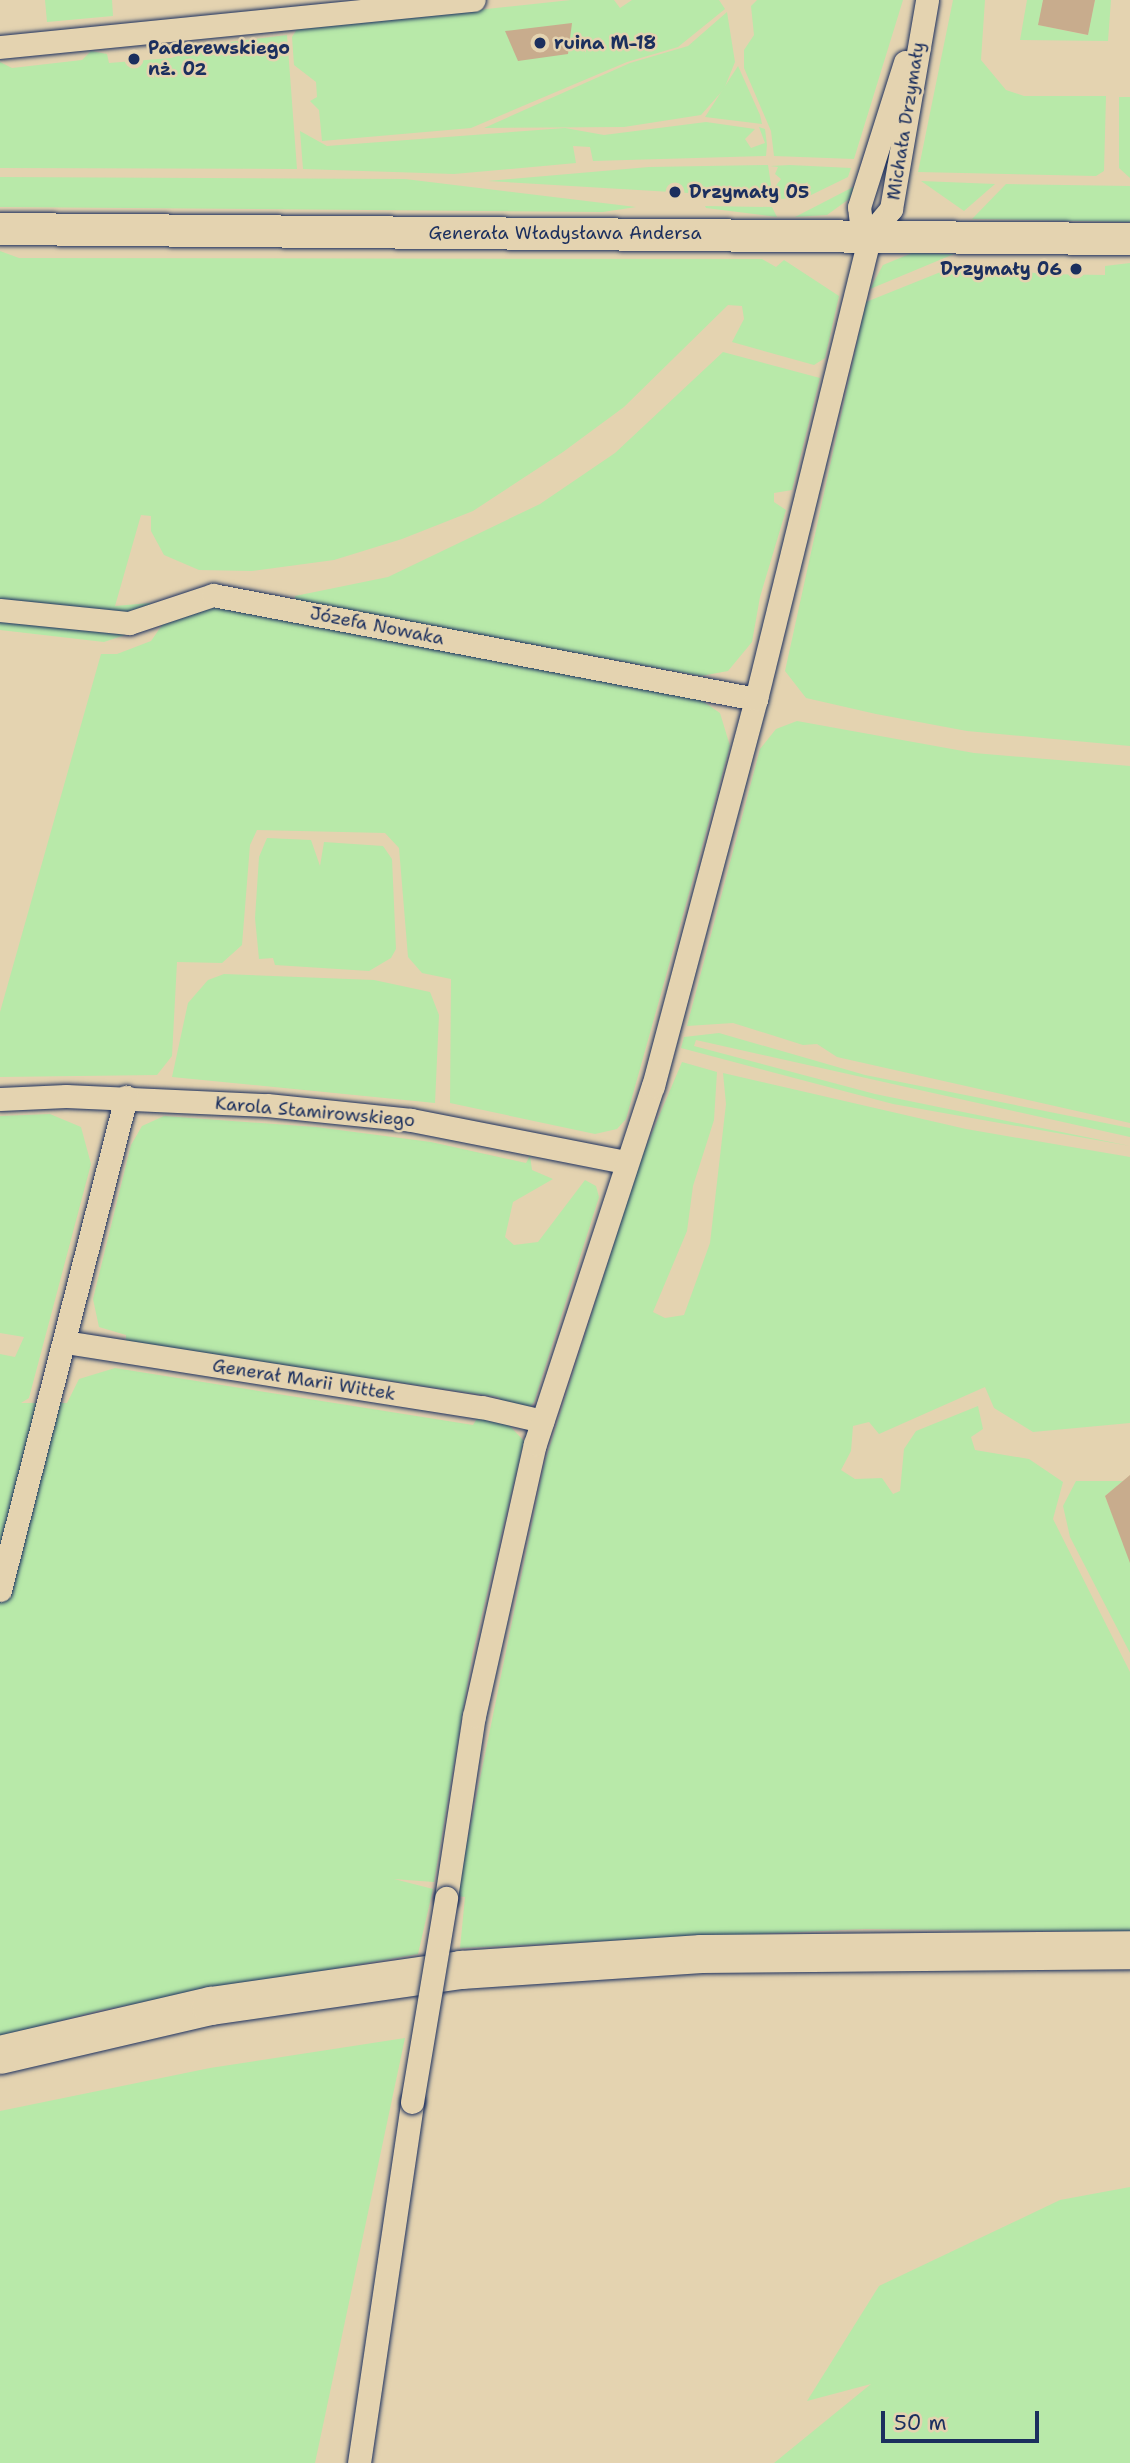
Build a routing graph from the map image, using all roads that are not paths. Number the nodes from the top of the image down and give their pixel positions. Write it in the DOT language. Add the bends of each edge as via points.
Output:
graph roads {
  1 [pos="474,0"];
  2 [pos="925,5"];
  3 [pos="330,7"];
  4 [pos="0,47"];
  5 [pos="0,229"];
  6 [pos="870,234"];
  7 [pos="1130,239"];
  8 [pos="0,610"];
  9 [pos="756,699"];
  10 [pos="126,1097"];
  11 [pos="0,1099"];
  12 [pos="626,1162"];
  13 [pos="65,1342"];
  14 [pos="542,1421"];
  15 [pos="0,1590"];
  16 [pos="1130,1950"];
  17 [pos="0,2055"];
  18 [pos="359,2463"];
  1 -- 3 [label="street"];
  2 -- 6 [label="street, Michała Drzymały" via="891,209"];
  2 -- 6 [label="street" via="859,206 861,223"];
  3 -- 4 [label="street"];
  5 -- 6 [label="main road, Generała Władysława Andersa"];
  6 -- 7 [label="main road, Generała Władysława Andersa"];
  6 -- 9 [label="street"];
  8 -- 9 [label="street, Józefa Nowaka" via="129,623 213,595"];
  9 -- 12 [label="street" via="653,1086"];
  10 -- 11 [label="street, Karola Stamirowskiego"];
  10 -- 12 [label="street, Karola Stamirowskiego" via="411,1120"];
  10 -- 13 [label="street"];
  12 -- 14 [label="street"];
  13 -- 14 [label="street, Generał Marii Wittek" via="482,1407"];
  13 -- 15 [label="street"];
  14 -- 18 [label="street, bridge" via="474,1716"];
  16 -- 17 [label="highway" via="701,1954 461,1970 211,2006"];
}
